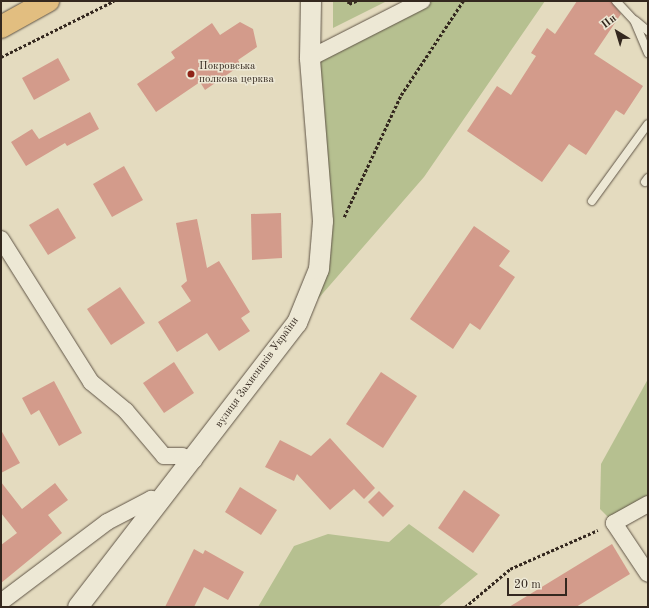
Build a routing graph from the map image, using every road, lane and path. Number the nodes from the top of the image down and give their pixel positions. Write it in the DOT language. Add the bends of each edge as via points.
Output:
graph roads {
  1 [pos="48,1"];
  2 [pos="114,1"];
  3 [pos="311,1"];
  4 [pos="349,1"];
  5 [pos="356,1"];
  6 [pos="422,1"];
  7 [pos="463,1"];
  8 [pos="616,1"];
  9 [pos="634,20"];
  10 [pos="1,27"];
  11 [pos="648,31"];
  12 [pos="648,53"];
  13 [pos="1,57"];
  14 [pos="310,58"];
  15 [pos="648,124"];
  16 [pos="592,200"];
  17 [pos="342,220"];
  18 [pos="1,240"];
  19 [pos="194,460"];
  20 [pos="161,502"];
  21 [pos="648,504"];
  22 [pos="614,523"];
  23 [pos="648,574"];
  24 [pos="1,602"];
  25 [pos="78,607"];
  26 [pos="465,607"];
  1 -- 10 [label="highway"];
  2 -- 13 [label="path"];
  3 -- 14 [label="street, вулиця Захисників України"];
  4 -- 5 [label="path" via="349,4"];
  6 -- 14 [label="street"];
  7 -- 17 [label="path" via="401,95"];
  8 -- 9 [label="lane"];
  9 -- 11 [label="lane"];
  9 -- 12 [label="lane"];
  14 -- 19 [label="street, вулиця Захисників України" via="323,221 319,269 297,323"];
  15 -- 16 [label="lane"];
  18 -- 19 [label="street" via="91,382 126,411 164,456 182,456"];
  19 -- 20 [label="street, вулиця Захисників України"];
  20 -- 24 [label="street" via="152,499 107,522"];
  20 -- 25 [label="street, вулиця Захисників України"];
  21 -- 22 [label="street"];
  22 -- 23 [label="street"];
  22 -- 26 [label="path" via="510,569"];
}
